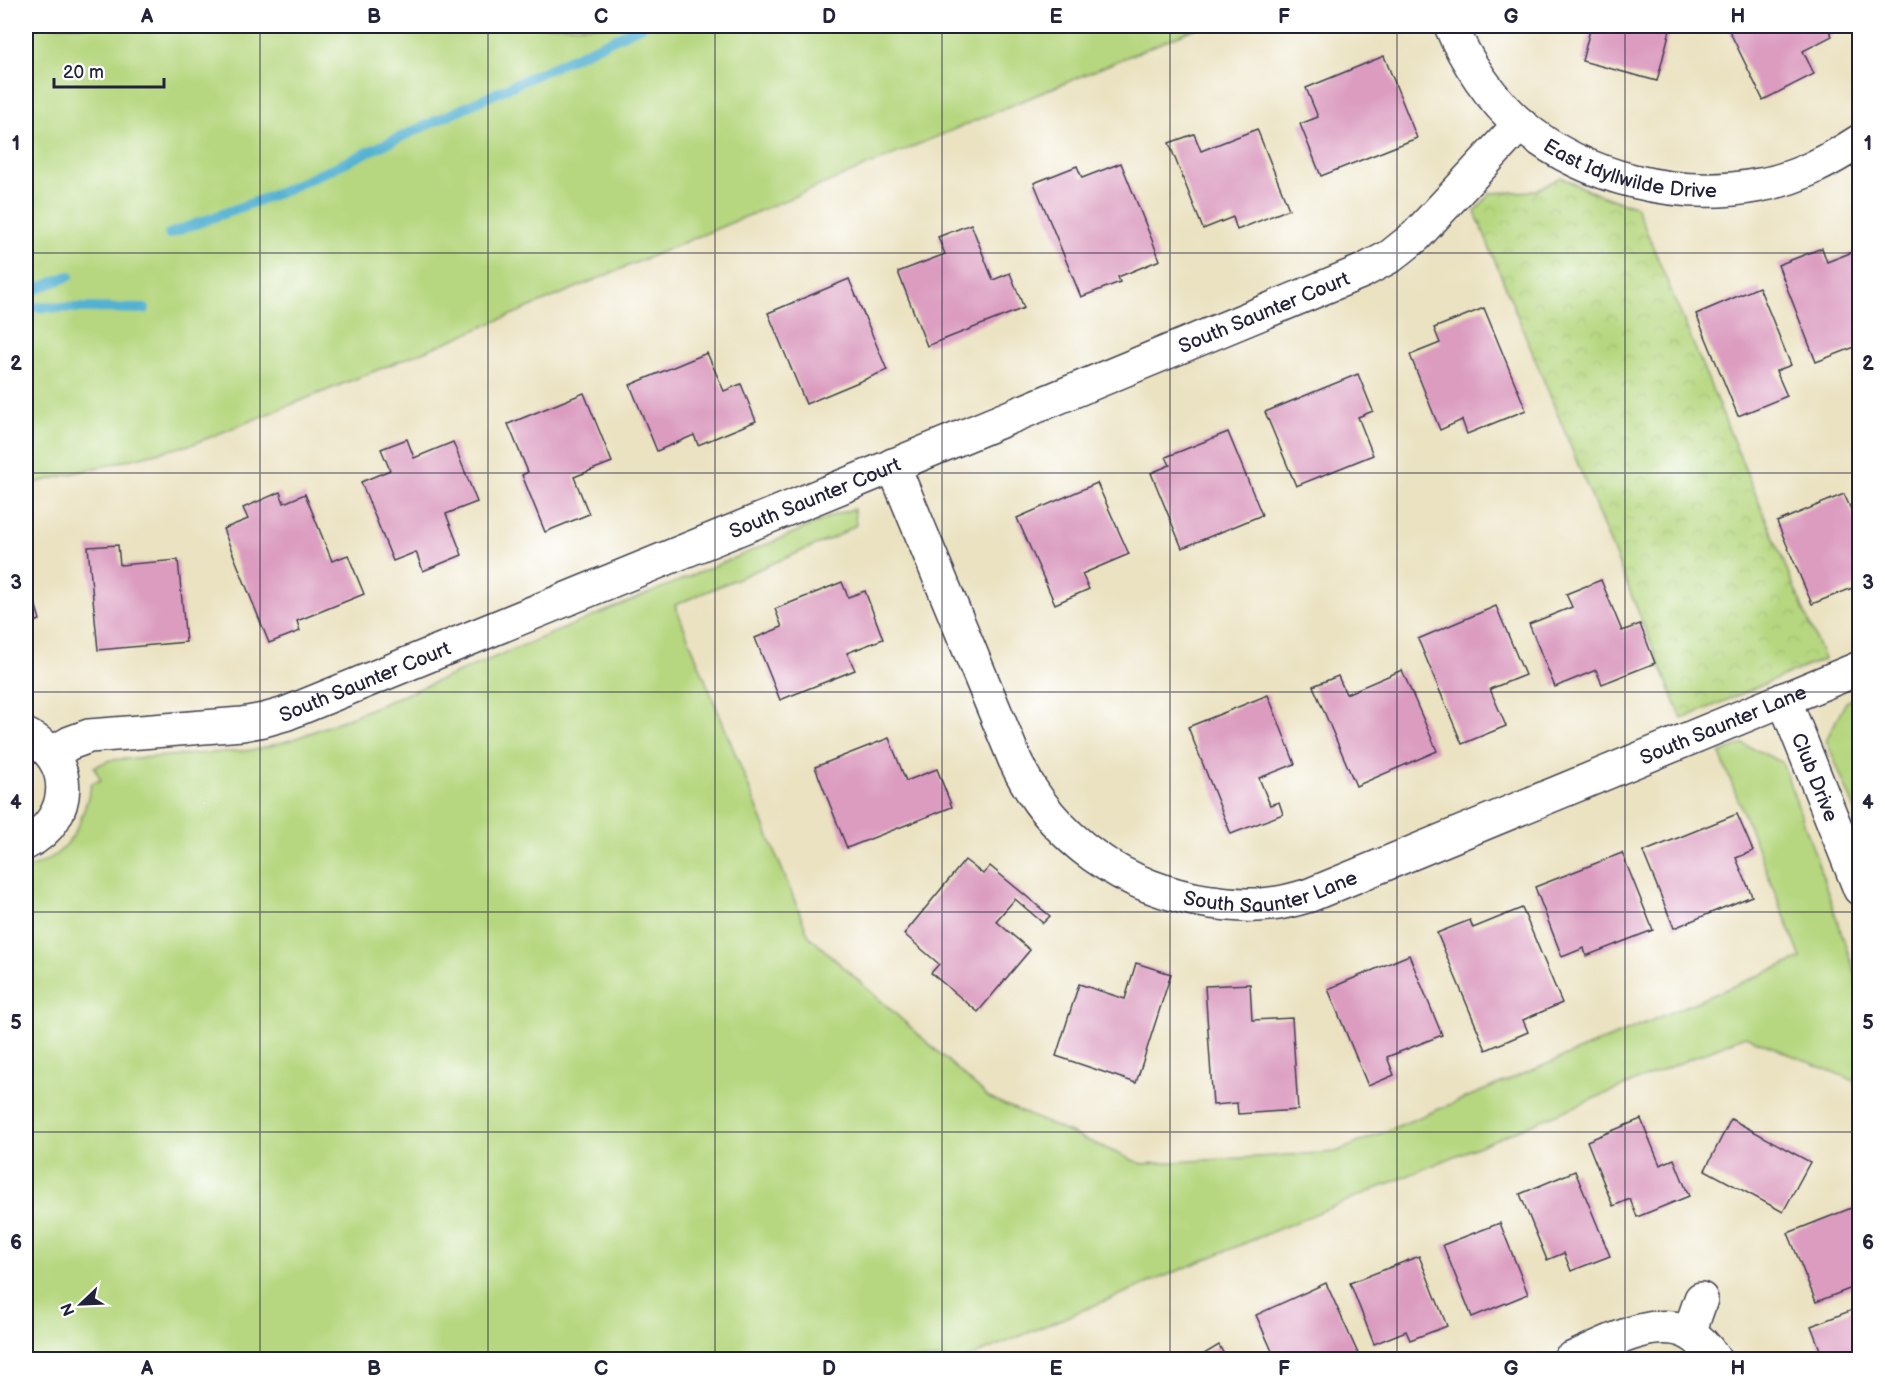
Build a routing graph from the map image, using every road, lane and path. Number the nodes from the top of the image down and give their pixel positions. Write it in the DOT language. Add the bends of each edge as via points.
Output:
graph roads {
  1 [pos="1451,26"];
  2 [pos="1520,124"];
  3 [pos="1860,141"];
  4 [pos="893,465"];
  5 [pos="1860,668"];
  6 [pos="1784,699"];
  7 [pos="26,735"];
  8 [pos="51,754"];
  9 [pos="26,843"];
  10 [pos="1860,889"];
  11 [pos="1701,1299"];
  12 [pos="1689,1333"];
  13 [pos="1569,1359"];
  14 [pos="1715,1359"];
  1 -- 2 [label="street, East Idyllwilde Drive" via="1476,72"];
  2 -- 3 [label="street, East Idyllwilde Drive" via="1560,152 1600,170 1656,187 1689,190 1717,191 1781,180 1820,165"];
  2 -- 4 [label="street, South Saunter Court" via="1416,236 1377,264"];
  4 -- 6 [label="street, South Saunter Lane" via="1030,789 1056,822 1097,858 1172,894 1244,906 1269,905 1310,895"];
  4 -- 8 [label="street, South Saunter Court" via="285,714 242,724 89,736"];
  5 -- 6 [label="street, South Saunter Lane"];
  6 -- 10 [label="street, Club Drive"];
  7 -- 8 [label="street"];
  8 -- 9 [label="street" via="60,771 60,807 51,824"];
  11 -- 12 [label="street"];
  12 -- 13 [label="street" via="1658,1327"];
  12 -- 14 [label="street"];
}
